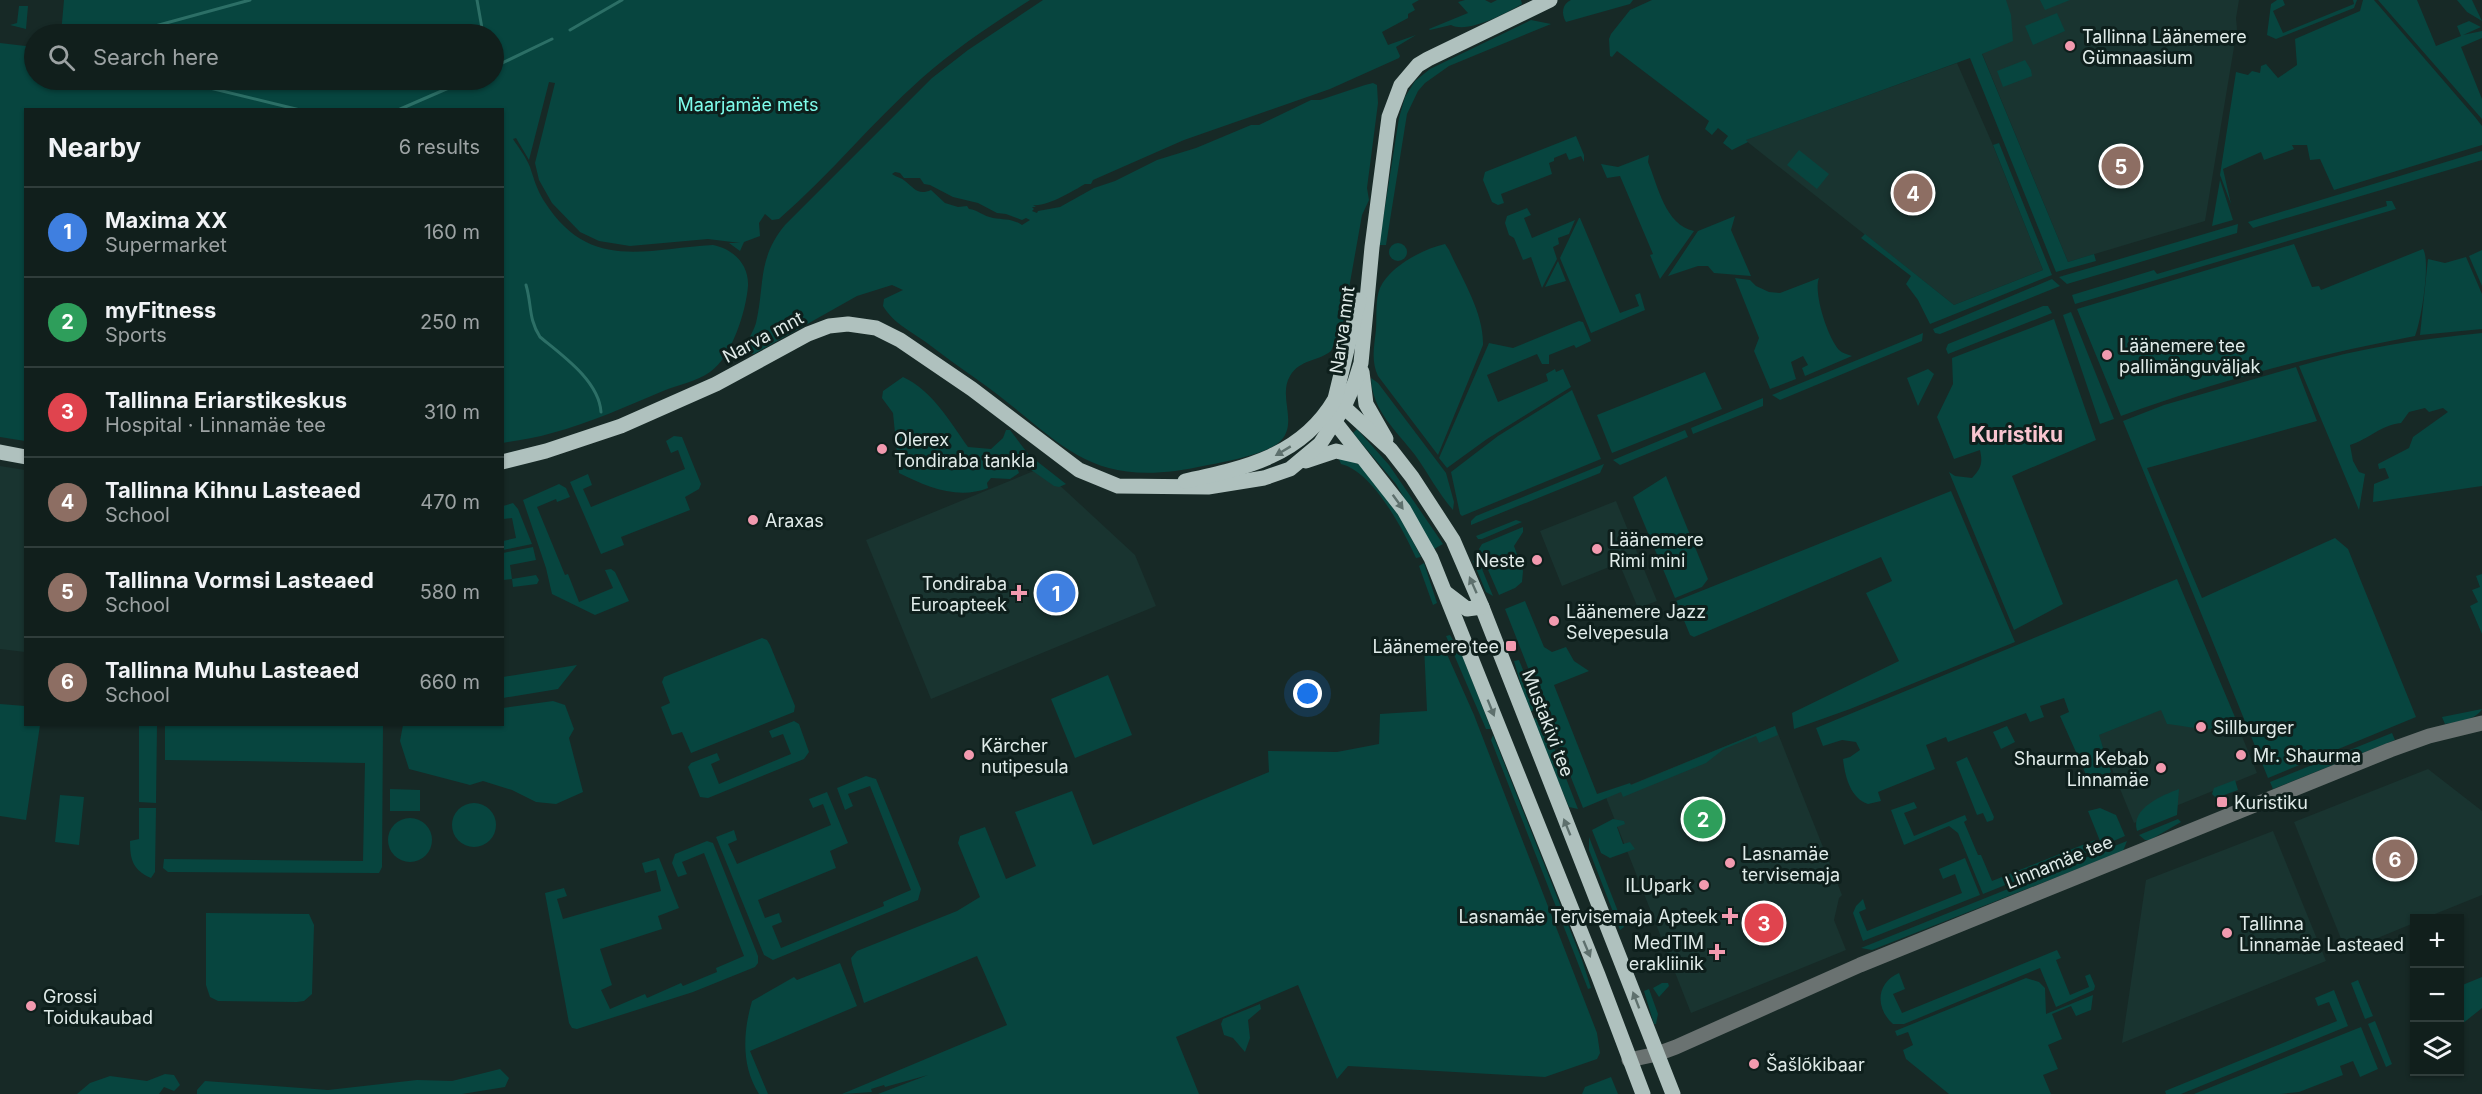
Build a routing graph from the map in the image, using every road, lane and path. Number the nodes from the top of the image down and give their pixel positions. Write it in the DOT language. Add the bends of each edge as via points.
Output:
graph roads {
  1 [pos="1551,0"];
  2 [pos="1372,247"];
  3 [pos="1361,363"];
  4 [pos="1339,403"];
  5 [pos="1331,418"];
  6 [pos="1391,450"];
  7 [pos="0,452"];
  8 [pos="24,457"];
  9 [pos="1362,457"];
  10 [pos="504,462"];
  11 [pos="1290,469"];
  12 [pos="1151,488"];
  13 [pos="1443,591"];
  14 [pos="1482,607"];
  15 [pos="2482,723"];
  16 [pos="1657,1054"];
  17 [pos="1629,1060"];
  18 [pos="1643,1094"];
  19 [pos="1673,1094"];
  1 -- 2 [label="main road, Narva mnt" via="1428,59 1401,84 1389,117"];
  2 -- 3 [label="main road, Narva mnt"];
  2 -- 4 [label="main road, Narva mnt"];
  3 -- 4 [label="main road, Narva mnt"];
  3 -- 6 [label="main road" via="1366,404"];
  4 -- 5 [label="main road, Narva mnt"];
  4 -- 6 [label="main road, Mustakivi tee"];
  5 -- 9 [label="main road"];
  5 -- 11 [label="main road, Narva mnt" via="1320,444"];
  5 -- 12 [label="main road, Narva mnt, one-way" via="1268,459"];
  14 -- 6 [label="main road, Mustakivi tee, one-way" via="1453,540"];
  7 -- 8 [label="main road"];
  9 -- 11 [label="main road" via="1336,451"];
  9 -- 13 [label="main road, one-way" via="1421,537"];
  10 -- 12 [label="main road, Narva mnt" via="621,426 716,384 808,334 830,326 854,324 881,330 915,350 1079,470 1118,486"];
  11 -- 12 [label="main road, Narva mnt" via="1238,484"];
  13 -- 14 [label="main road" via="1467,609"];
  13 -- 17 [label="main road, one-way"];
  16 -- 14 [label="main road, Mustakivi tee, one-way"];
  15 -- 16 [label="street, Linnamäe tee" via="2379,754 1871,960"];
  16 -- 17 [label="street, Linnamäe tee"];
  16 -- 19 [label="main road, Mustakivi tee"];
  17 -- 18 [label="main road"];
}
